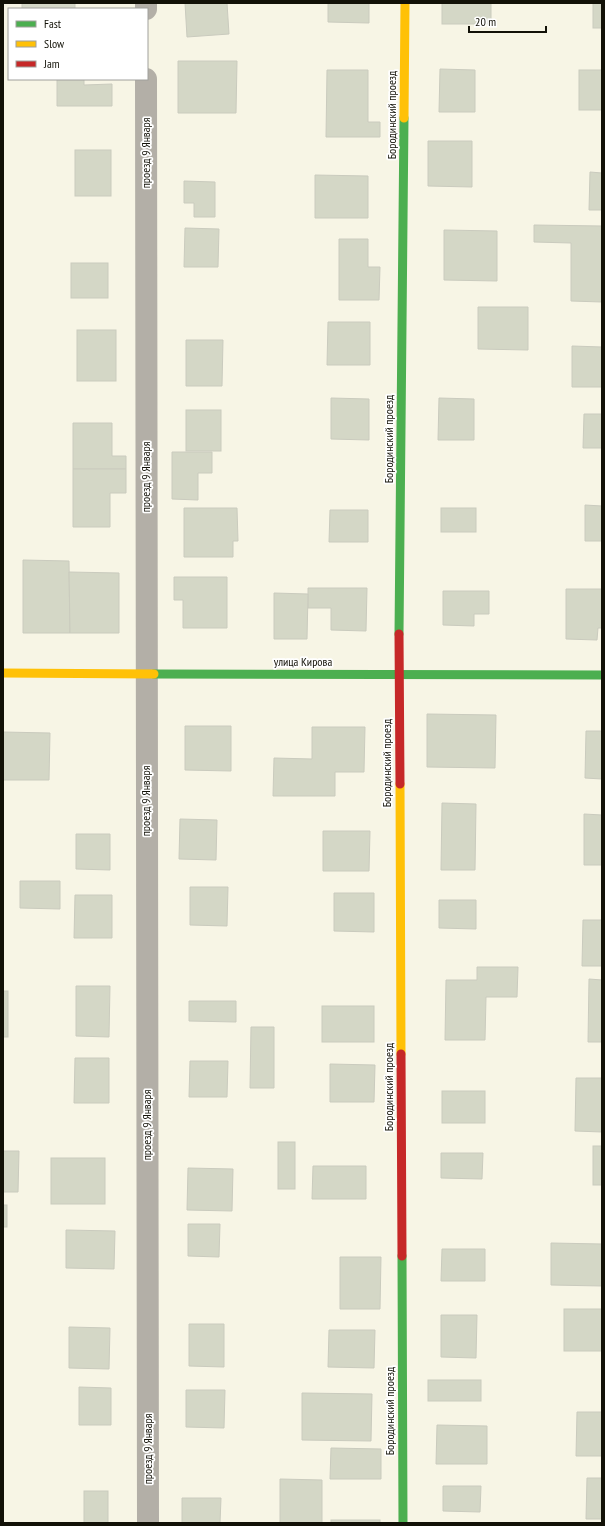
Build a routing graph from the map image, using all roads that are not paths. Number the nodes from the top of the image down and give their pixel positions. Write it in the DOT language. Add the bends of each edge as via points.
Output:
graph roads {
  1 [pos="405,3"];
  2 [pos="146,80"];
  3 [pos="3,673"];
  4 [pos="146,674"];
  5 [pos="399,674"];
  6 [pos="602,675"];
  7 [pos="148,1523"];
  8 [pos="403,1523"];
  1 -- 5 [label="street, Бородинский проезд"];
  2 -- 4 [label="street, проезд 9 Января"];
  3 -- 4 [label="street, улица Кирова"];
  4 -- 5 [label="street, улица Кирова"];
  4 -- 7 [label="street, проезд 9 Января"];
  5 -- 6 [label="street, улица Кирова"];
  5 -- 8 [label="street, Бородинский проезд"];
}
